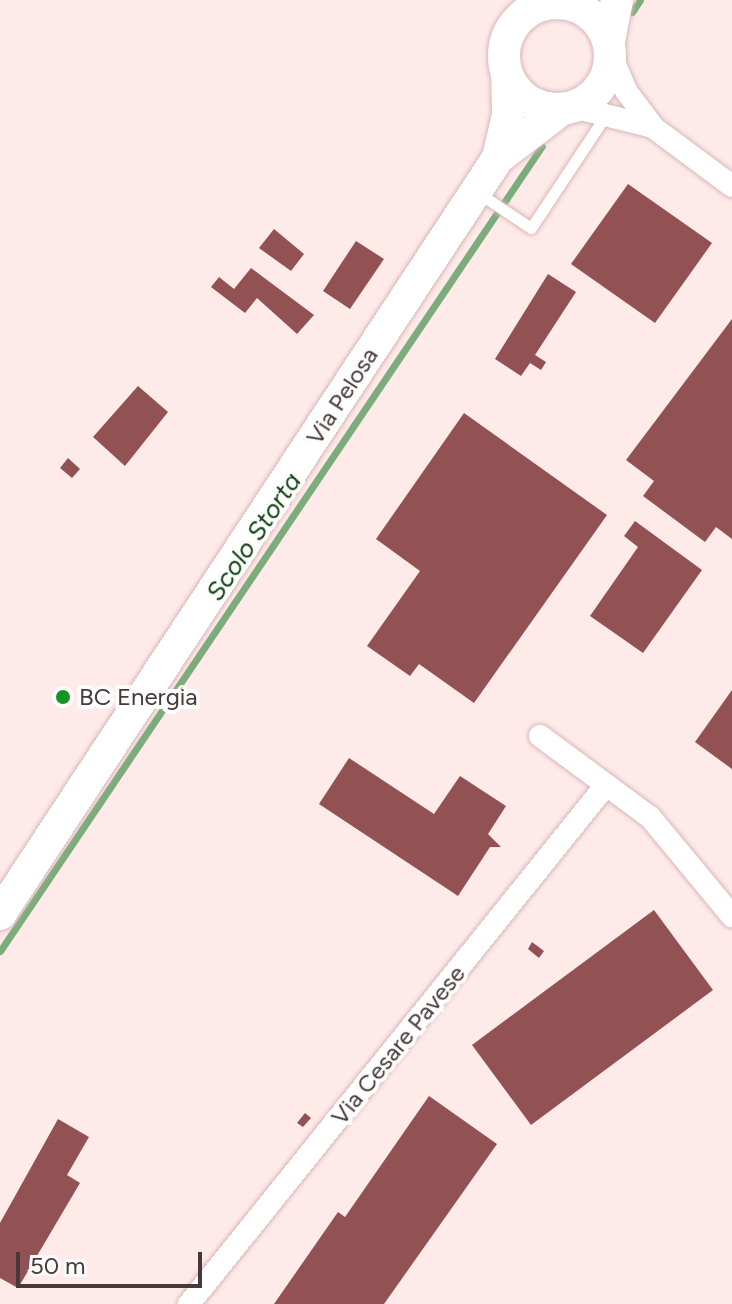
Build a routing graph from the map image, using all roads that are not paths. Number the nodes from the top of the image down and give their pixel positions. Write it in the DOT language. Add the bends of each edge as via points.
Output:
graph roads {
  1 [pos="617,0"];
  2 [pos="572,2"];
  3 [pos="610,48"];
  4 [pos="507,76"];
  5 [pos="567,109"];
  6 [pos="607,112"];
  7 [pos="654,128"];
  8 [pos="498,158"];
  9 [pos="732,186"];
  10 [pos="484,197"];
  11 [pos="540,736"];
  12 [pos="606,785"];
  13 [pos="0,914"];
  14 [pos="732,916"];
  15 [pos="189,1304"];
  1 -- 3 [label="main road, Via Pelosa"];
  2 -- 3 [label="main road, Via Pelosa" via="594,17"];
  2 -- 4 [label="main road, Via Pelosa" via="540,5 516,22 505,47"];
  3 -- 5 [label="main road, Via Pelosa" via="604,83"];
  3 -- 7 [label="street" via="626,91"];
  4 -- 5 [label="main road" via="525,99"];
  4 -- 8 [label="main road, Via Pelosa" via="508,115"];
  5 -- 6 [label="street"];
  5 -- 8 [label="main road, Via Pelosa"];
  6 -- 7 [label="street"];
  6 -- 10 [label="lane" via="531,228"];
  7 -- 9 [label="street"];
  8 -- 10 [label="main road, Via Pelosa"];
  10 -- 13 [label="main road, Via Pelosa"];
  11 -- 12 [label="street"];
  12 -- 14 [label="street" via="650,817"];
  12 -- 15 [label="street, Via Cesare Pavese"];
}
